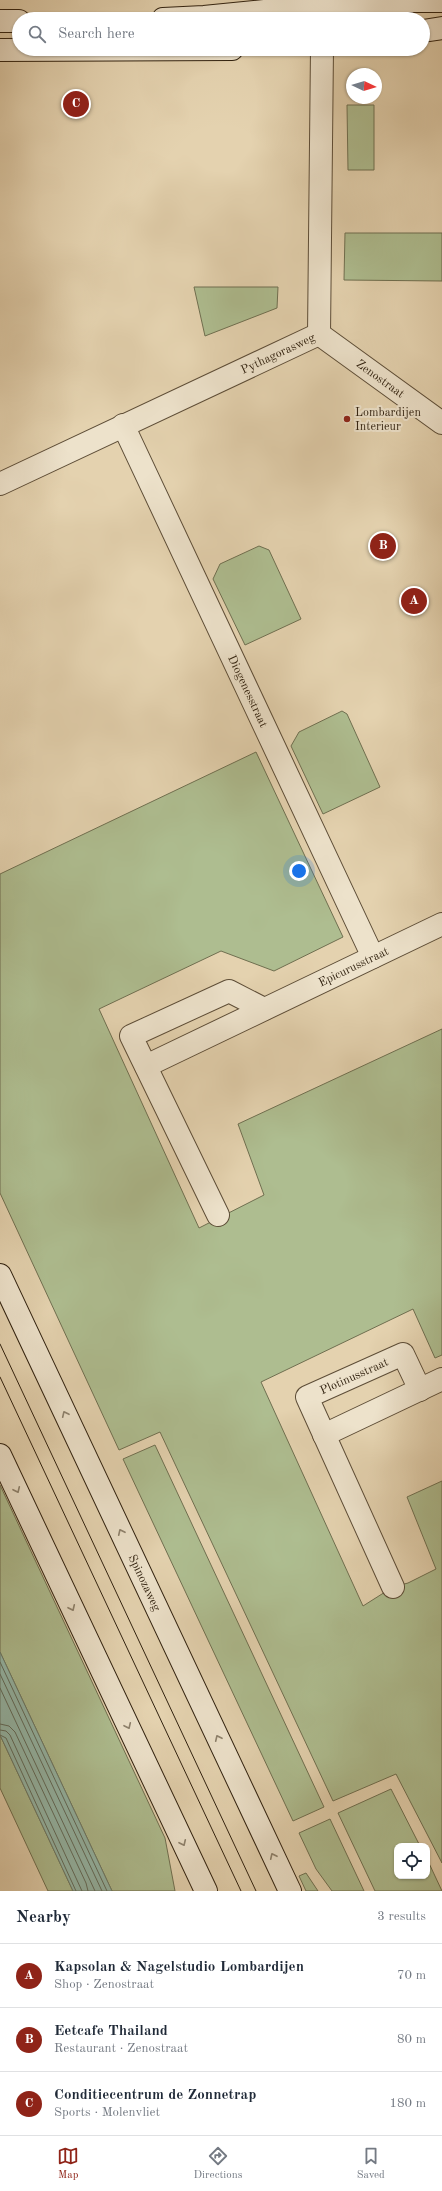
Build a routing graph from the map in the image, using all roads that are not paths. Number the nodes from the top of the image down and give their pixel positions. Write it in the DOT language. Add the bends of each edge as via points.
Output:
graph roads {
  1 [pos="442,1"];
  2 [pos="318,8"];
  3 [pos="267,12"];
  4 [pos="0,21"];
  5 [pos="12,21"];
  6 [pos="442,28"];
  7 [pos="430,30"];
  8 [pos="0,50"];
  9 [pos="12,50"];
  10 [pos="322,56"];
  11 [pos="319,334"];
  12 [pos="442,423"];
  13 [pos="123,425"];
  14 [pos="0,484"];
  15 [pos="442,924"];
  16 [pos="373,957"];
  17 [pos="264,1009"];
  18 [pos="146,1066"];
  19 [pos="218,1215"];
  20 [pos="0,1275"];
  21 [pos="442,1380"];
  22 [pos="420,1390"];
  23 [pos="324,1435"];
  24 [pos="0,1455"];
  25 [pos="393,1587"];
  26 [pos="206,1891"];
  27 [pos="290,1891"];
  1 -- 2 [label="street" via="364,1"];
  2 -- 3 [label="street"];
  4 -- 5 [label="street"];
  6 -- 7 [label="street"];
  8 -- 9 [label="street"];
  10 -- 11 [label="street, Pythagorasweg"];
  11 -- 12 [label="street, Zenostraat"];
  11 -- 13 [label="street, Pythagorasweg"];
  13 -- 14 [label="street, Pythagorasweg"];
  13 -- 16 [label="street, Diogenesstraat"];
  15 -- 16 [label="street, Epicurusstraat"];
  16 -- 17 [label="street, Epicurusstraat"];
  17 -- 18 [label="street, Epicurusstraat"];
  17 -- 18 [label="street" via="229,990 131,1036"];
  18 -- 19 [label="street"];
  27 -- 20 [label="street, Spinozaweg, one-way"];
  21 -- 22 [label="street"];
  22 -- 23 [label="street"];
  22 -- 23 [label="street, Plotinusstraat" via="403,1354 307,1397"];
  23 -- 25 [label="street, Plotinusstraat"];
  24 -- 26 [label="street, one-way"];
}
